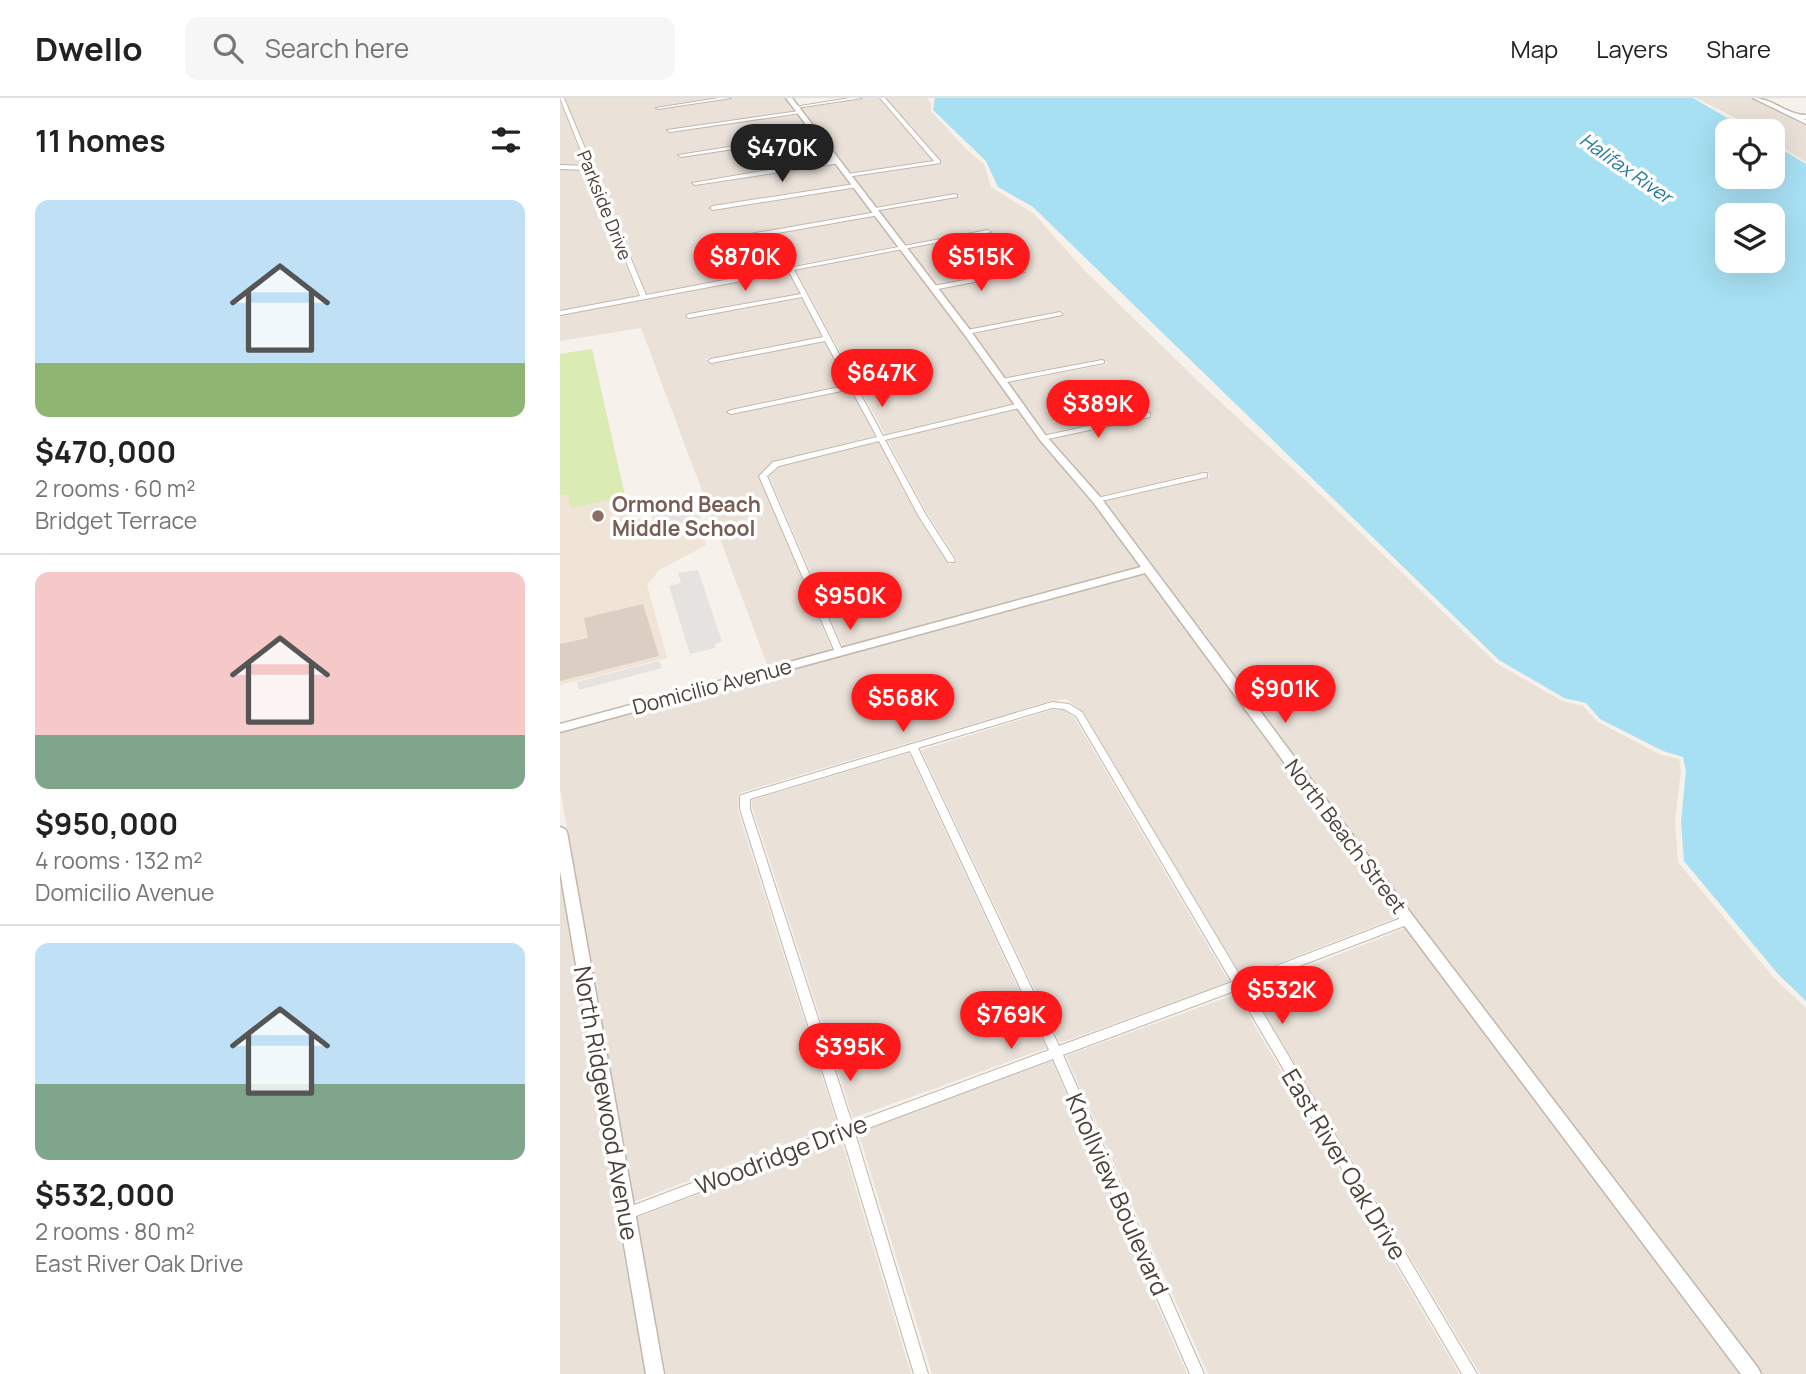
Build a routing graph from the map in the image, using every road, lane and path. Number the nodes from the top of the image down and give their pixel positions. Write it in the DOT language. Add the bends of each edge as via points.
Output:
graph roads {
  1 [pos="562,98"];
  2 [pos="729,98"];
  3 [pos="860,98"];
  4 [pos="882,98"];
  5 [pos="1756,98"];
  6 [pos="794,106"];
  7 [pos="658,108"];
  8 [pos="1806,119"];
  9 [pos="670,131"];
  10 [pos="817,135"];
  11 [pos="681,155"];
  12 [pos="836,161"];
  13 [pos="560,167"];
  14 [pos="590,168"];
  15 [pos="851,181"];
  16 [pos="695,183"];
  17 [pos="956,196"];
  18 [pos="713,208"];
  19 [pos="875,212"];
  20 [pos="988,232"];
  21 [pos="733,239"];
  22 [pos="901,247"];
  23 [pos="791,270"];
  24 [pos="1023,271"];
  25 [pos="933,288"];
  26 [pos="805,295"];
  27 [pos="643,297"];
  28 [pos="560,313"];
  29 [pos="1060,314"];
  30 [pos="689,316"];
  31 [pos="967,332"];
  32 [pos="828,338"];
  33 [pos="711,361"];
  34 [pos="1102,362"];
  35 [pos="1002,381"];
  36 [pos="854,386"];
  37 [pos="1020,405"];
  38 [pos="731,412"];
  39 [pos="1147,415"];
  40 [pos="881,438"];
  41 [pos="1043,438"];
  42 [pos="1204,475"];
  43 [pos="1097,500"];
  44 [pos="951,561"];
  45 [pos="1148,569"];
  46 [pos="839,652"];
  47 [pos="560,728"];
  48 [pos="913,747"];
  49 [pos="560,832"];
  50 [pos="1408,920"];
  51 [pos="1239,986"];
  52 [pos="1056,1052"];
  53 [pos="847,1128"];
  54 [pos="626,1214"];
  55 [pos="655,1374"];
  56 [pos="921,1374"];
  57 [pos="1197,1374"];
  58 [pos="1470,1374"];
  59 [pos="1752,1374"];
  1 -- 14 [label="street, Parkside Drive"];
  2 -- 7 [label="street"];
  3 -- 6 [label="street"];
  4 -- 15 [label="street" via="938,162"];
  5 -- 8 [label="street"];
  6 -- 9 [label="street"];
  6 -- 10 [label="street, North Beach Street"];
  10 -- 11 [label="street"];
  10 -- 12 [label="street, North Beach Street"];
  12 -- 15 [label="street, North Beach Street"];
  12 -- 16 [label="street"];
  13 -- 14 [label="street"];
  14 -- 27 [label="street, Parkside Drive"];
  15 -- 18 [label="street"];
  15 -- 19 [label="street, North Beach Street"];
  17 -- 19 [label="street"];
  19 -- 21 [label="street"];
  19 -- 22 [label="street, North Beach Street"];
  20 -- 22 [label="street"];
  22 -- 23 [label="street"];
  22 -- 25 [label="street, North Beach Street"];
  23 -- 26 [label="street"];
  23 -- 27 [label="street"];
  24 -- 25 [label="street"];
  25 -- 31 [label="street, North Beach Street"];
  26 -- 30 [label="street"];
  26 -- 32 [label="street"];
  27 -- 28 [label="street"];
  29 -- 31 [label="street"];
  31 -- 35 [label="street, North Beach Street"];
  32 -- 33 [label="street"];
  32 -- 36 [label="street"];
  34 -- 35 [label="street"];
  35 -- 37 [label="street, North Beach Street"];
  36 -- 38 [label="street"];
  36 -- 40 [label="street"];
  37 -- 40 [label="street"];
  37 -- 41 [label="street, North Beach Street"];
  39 -- 41 [label="street"];
  40 -- 44 [label="street"];
  40 -- 46 [label="street" via="776,464 763,476"];
  41 -- 43 [label="street, North Beach Street"];
  42 -- 43 [label="street"];
  43 -- 45 [label="street, North Beach Street"];
  45 -- 46 [label="street, Domicilio Avenue"];
  45 -- 50 [label="street, North Beach Street"];
  46 -- 47 [label="street, Domicilio Avenue"];
  48 -- 51 [label="street, East River Oak Drive" via="1052,705 1079,714"];
  48 -- 52 [label="street, Knollview Boulevard"];
  48 -- 53 [label="street" via="746,797 745,808"];
  49 -- 54 [label="street, North Ridgewood Avenue"];
  50 -- 51 [label="street, Woodridge Drive"];
  50 -- 59 [label="street, North Beach Street"];
  51 -- 52 [label="street, Woodridge Drive"];
  51 -- 58 [label="street, East River Oak Drive"];
  52 -- 53 [label="street, Woodridge Drive"];
  52 -- 57 [label="street, Knollview Boulevard"];
  53 -- 54 [label="street, Woodridge Drive"];
  53 -- 56 [label="street"];
  54 -- 55 [label="street, North Ridgewood Avenue"];
}
